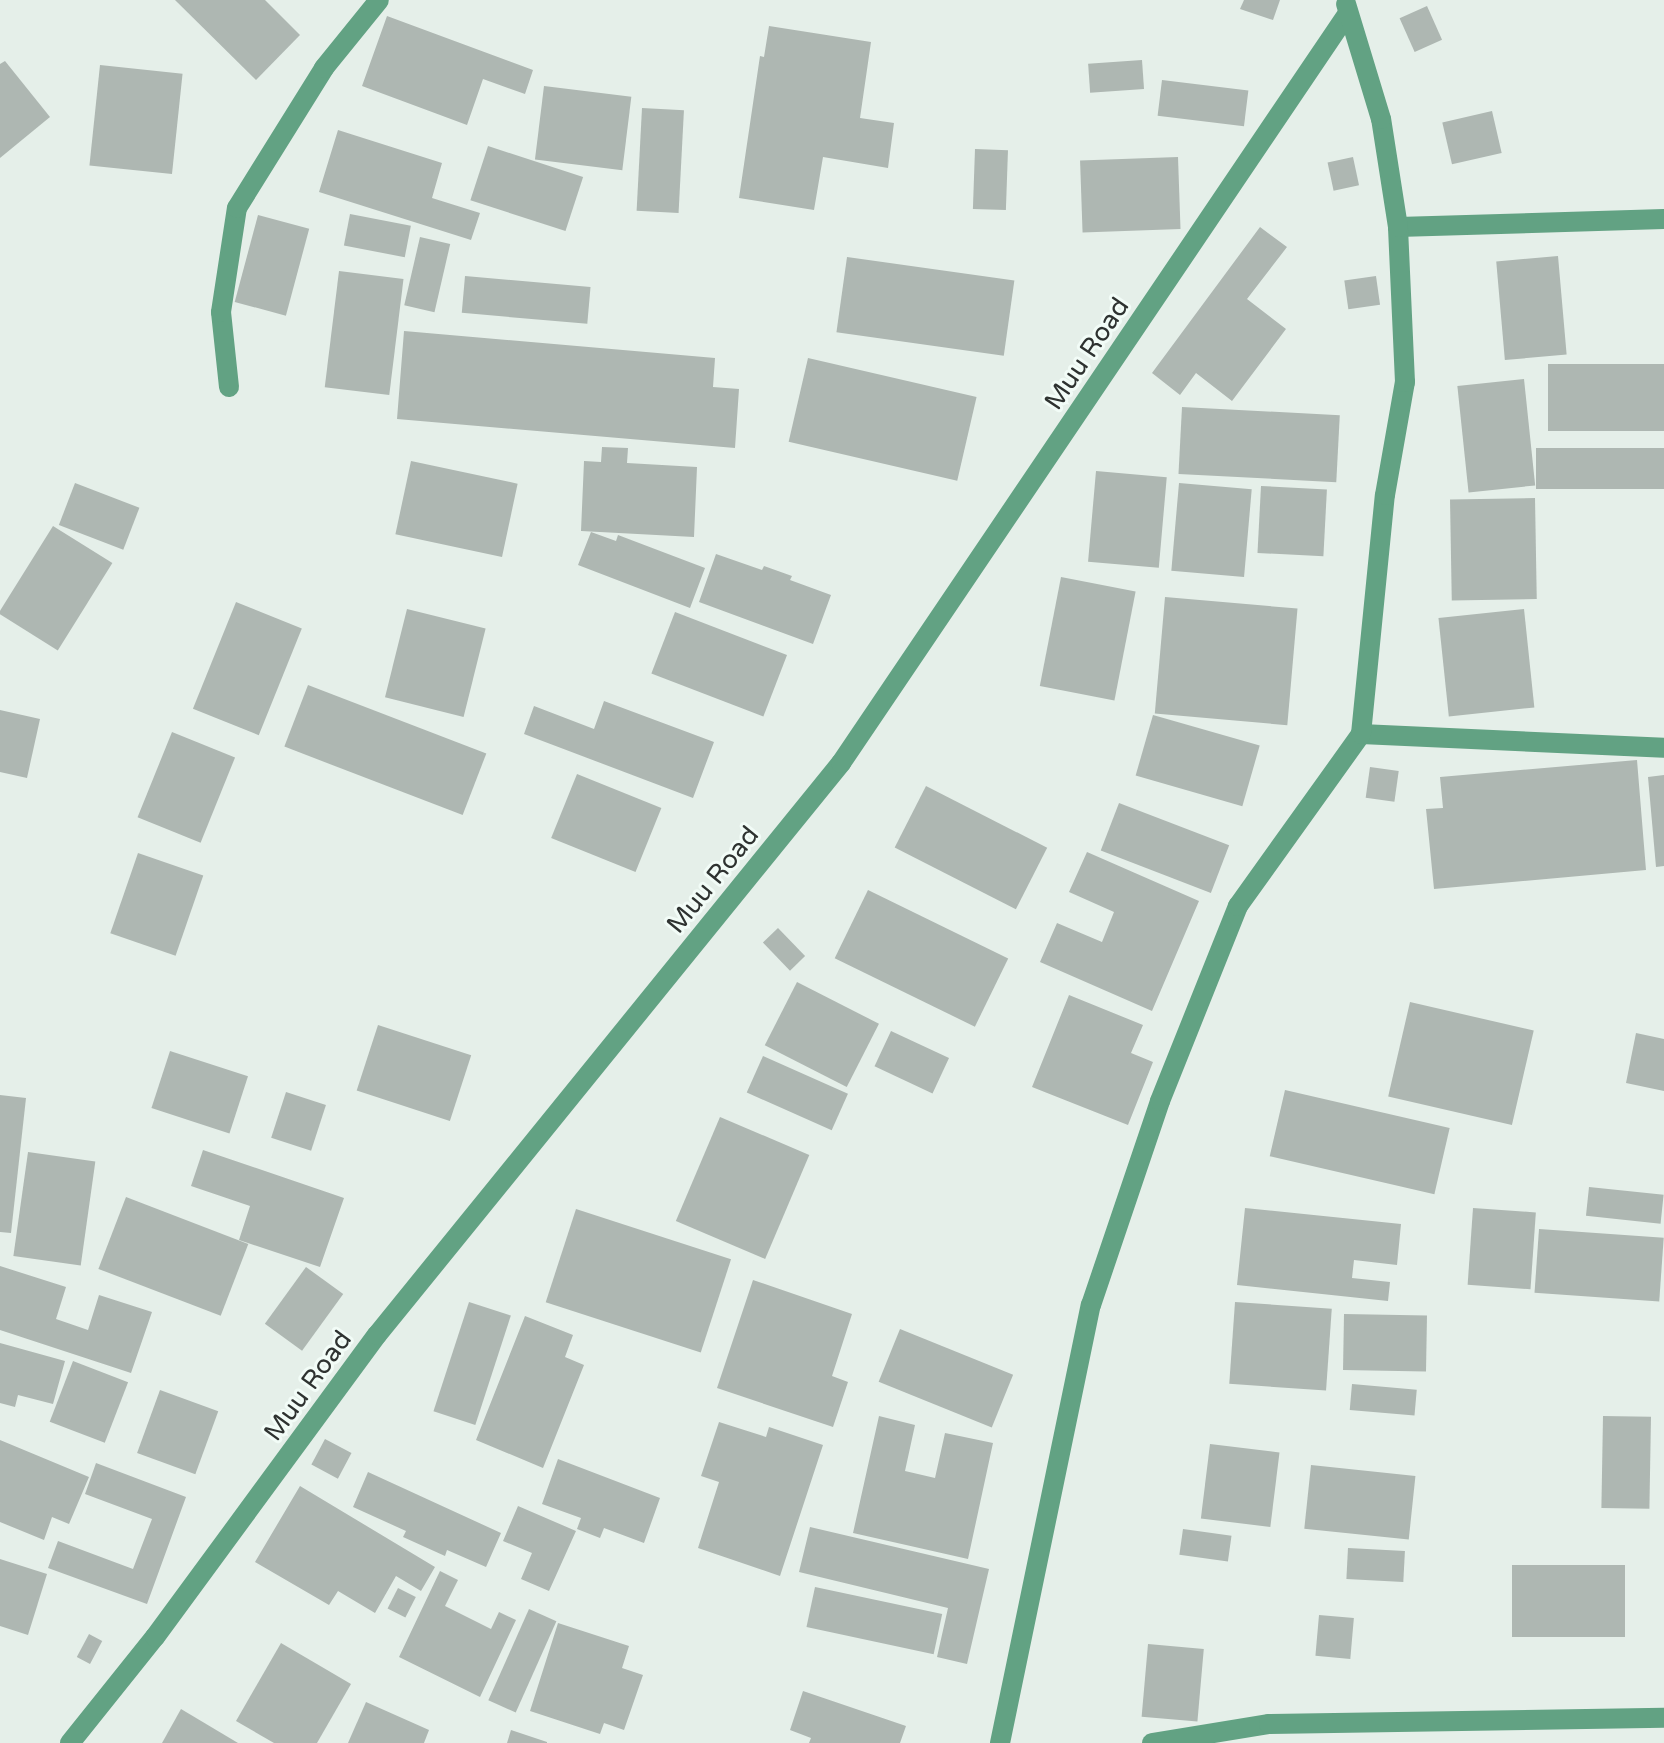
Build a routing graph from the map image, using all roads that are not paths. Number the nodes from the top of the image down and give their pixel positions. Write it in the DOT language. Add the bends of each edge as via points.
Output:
graph roads {
  1 [pos="379,0"];
  2 [pos="1346,6"];
  3 [pos="1664,219"];
  4 [pos="1398,227"];
  5 [pos="229,387"];
  6 [pos="1361,734"];
  7 [pos="1664,748"];
  8 [pos="1664,1718"];
  9 [pos="70,1743"];
  10 [pos="1000,1743"];
  11 [pos="1152,1743"];
  1 -- 5 [label="street" via="324,68 237,208 221,312"];
  2 -- 4 [label="street" via="1381,119"];
  2 -- 9 [label="street, Muu Road" via="841,763 377,1335 165,1625"];
  3 -- 4 [label="street"];
  4 -- 6 [label="street" via="1405,382 1385,495"];
  6 -- 7 [label="street"];
  6 -- 10 [label="street" via="1238,906 1160,1101 1091,1305"];
  8 -- 11 [label="street" via="1269,1724"];
}
